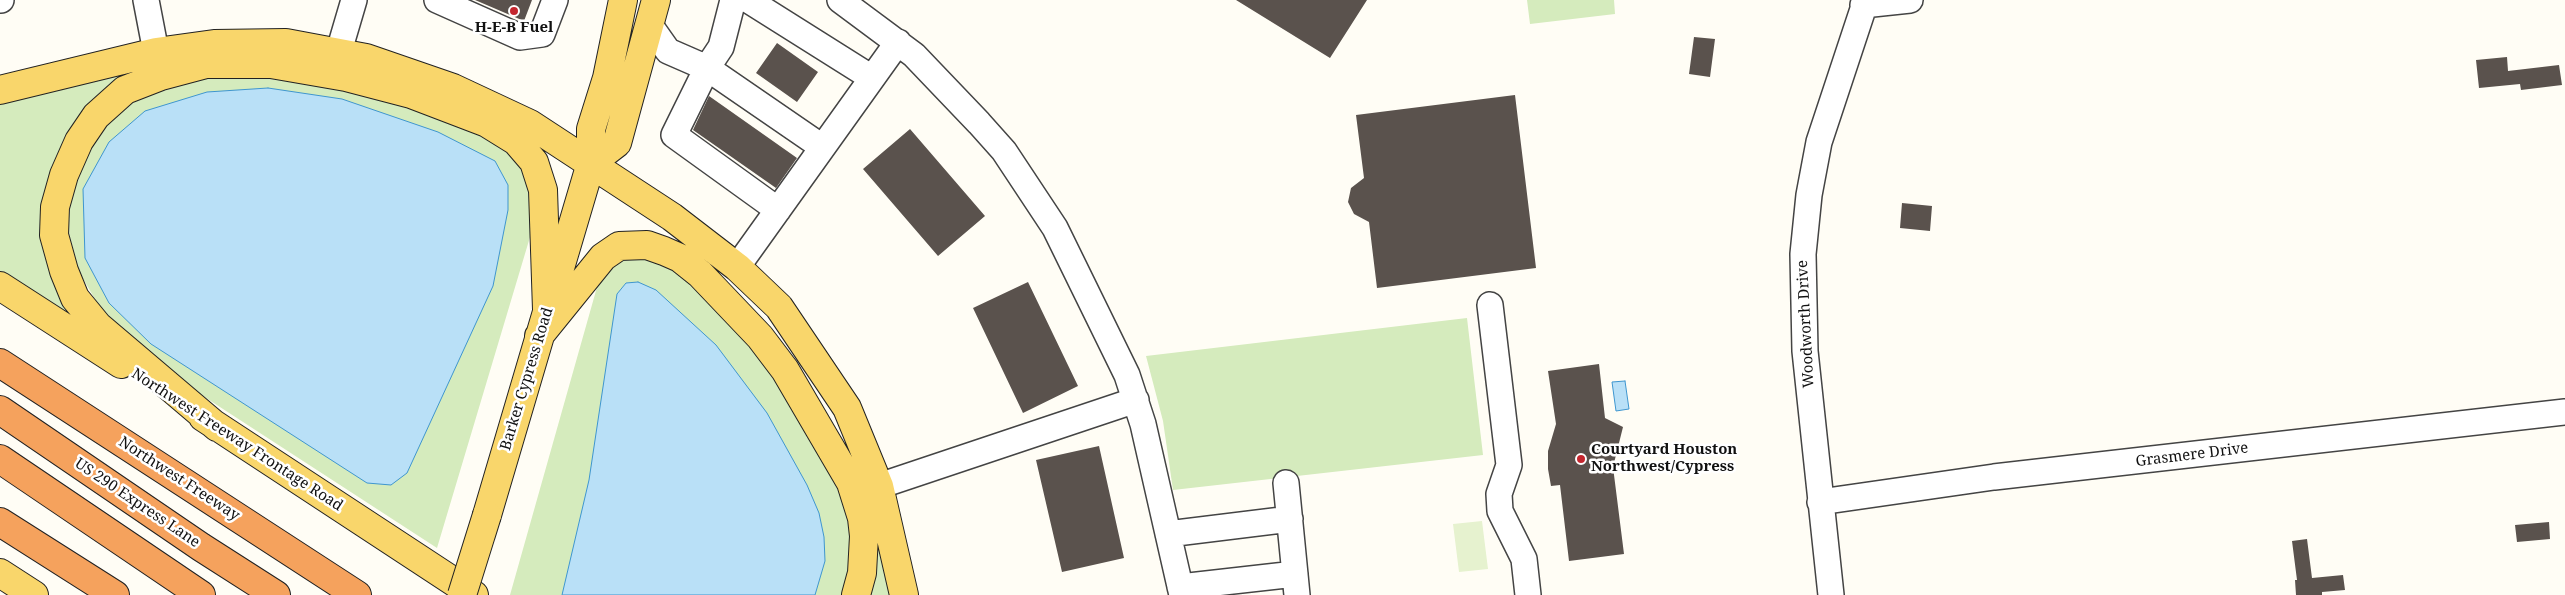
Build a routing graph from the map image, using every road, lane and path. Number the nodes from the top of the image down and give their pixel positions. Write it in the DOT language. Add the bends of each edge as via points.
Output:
graph roads {
  1 [pos="146,0"];
  2 [pos="354,0"];
  3 [pos="437,0"];
  4 [pos="555,0"];
  5 [pos="622,0"];
  6 [pos="733,0"];
  7 [pos="748,0"];
  8 [pos="840,0"];
  9 [pos="1910,0"];
  10 [pos="1864,3"];
  11 [pos="652,12"];
  12 [pos="898,42"];
  13 [pos="339,51"];
  14 [pos="668,51"];
  15 [pos="156,52"];
  16 [pos="638,63"];
  17 [pos="707,68"];
  18 [pos="872,78"];
  19 [pos="0,90"];
  20 [pos="822,147"];
  21 [pos="591,163"];
  22 [pos="778,210"];
  23 [pos="737,268"];
  24 [pos="0,286"];
  25 [pos="1490,305"];
  26 [pos="547,310"];
  27 [pos="539,336"];
  28 [pos="0,363"];
  29 [pos="1136,400"];
  30 [pos="0,410"];
  31 [pos="2565,412"];
  32 [pos="217,427"];
  33 [pos="0,459"];
  34 [pos="1286,483"];
  35 [pos="879,486"];
  36 [pos="1820,502"];
  37 [pos="1290,519"];
  38 [pos="0,522"];
  39 [pos="1168,534"];
  40 [pos="0,573"];
  41 [pos="1296,584"];
  42 [pos="1181,591"];
  43 [pos="34,595"];
  44 [pos="115,595"];
  45 [pos="201,595"];
  46 [pos="276,595"];
  47 [pos="357,595"];
  48 [pos="462,595"];
  49 [pos="474,595"];
  50 [pos="856,595"];
  51 [pos="904,595"];
  52 [pos="1528,595"];
  53 [pos="1831,595"];
  1 -- 15 [label="street"];
  2 -- 13 [label="street"];
  3 -- 4 [label="street" via="520,36 542,34"];
  5 -- 21 [label="main road, Barker Cypress Road" via="608,78 591,129"];
  6 -- 17 [label="street" via="721,47"];
  7 -- 18 [label="street"];
  8 -- 12 [label="street"];
  9 -- 10 [label="street"];
  10 -- 36 [label="street, Woodworth Drive" via="1819,142 1803,254 1804,351"];
  11 -- 14 [label="street"];
  11 -- 16 [label="main road"];
  12 -- 18 [label="street"];
  12 -- 29 [label="street" via="1004,151 1055,228 1115,348"];
  13 -- 15 [label="main road" via="286,43 214,44"];
  13 -- 21 [label="main road" via="444,85 496,107 530,124"];
  14 -- 16 [label="street"];
  14 -- 17 [label="street"];
  15 -- 19 [label="main road"];
  16 -- 21 [label="main road" via="617,143"];
  17 -- 20 [label="street"];
  17 -- 22 [label="street" via="674,134"];
  18 -- 20 [label="street"];
  20 -- 22 [label="street"];
  21 -- 23 [label="main road" via="672,217"];
  21 -- 26 [label="main road, Barker Cypress Road"];
  22 -- 23 [label="street"];
  23 -- 35 [label="main road" via="779,307 846,408"];
  24 -- 32 [label="main road, Northwest Freeway Frontage Road"];
  25 -- 52 [label="street" via="1510,465 1499,494 1500,511 1524,558"];
  26 -- 27 [label="main road, Barker Cypress Road"];
  26 -- 32 [label="main road" via="542,190 534,162 516,140 487,123 411,94 346,77 271,64 206,64 161,76 126,90 96,116 79,141 55,207 54,235 75,298 98,326"];
  27 -- 48 [label="main road, Barker Cypress Road, bridge"];
  27 -- 50 [label="main road" via="603,257 619,246 647,245 680,258 700,274 760,337 785,370 851,483 864,536 862,573"];
  28 -- 47 [label="highway, Northwest Freeway"];
  29 -- 35 [label="street"];
  29 -- 39 [label="street"];
  30 -- 46 [label="highway, US 290 Express Lane"];
  31 -- 36 [label="street, Grasmere Drive" via="1994,477"];
  32 -- 49 [label="main road, Northwest Freeway Frontage Road"];
  33 -- 45 [label="highway"];
  34 -- 37 [label="street"];
  35 -- 51 [label="main road"];
  36 -- 53 [label="street, Woodworth Drive"];
  37 -- 39 [label="street"];
  37 -- 41 [label="street"];
  38 -- 44 [label="highway"];
  39 -- 42 [label="street"];
  40 -- 43 [label="main road"];
  41 -- 42 [label="street"];
}
